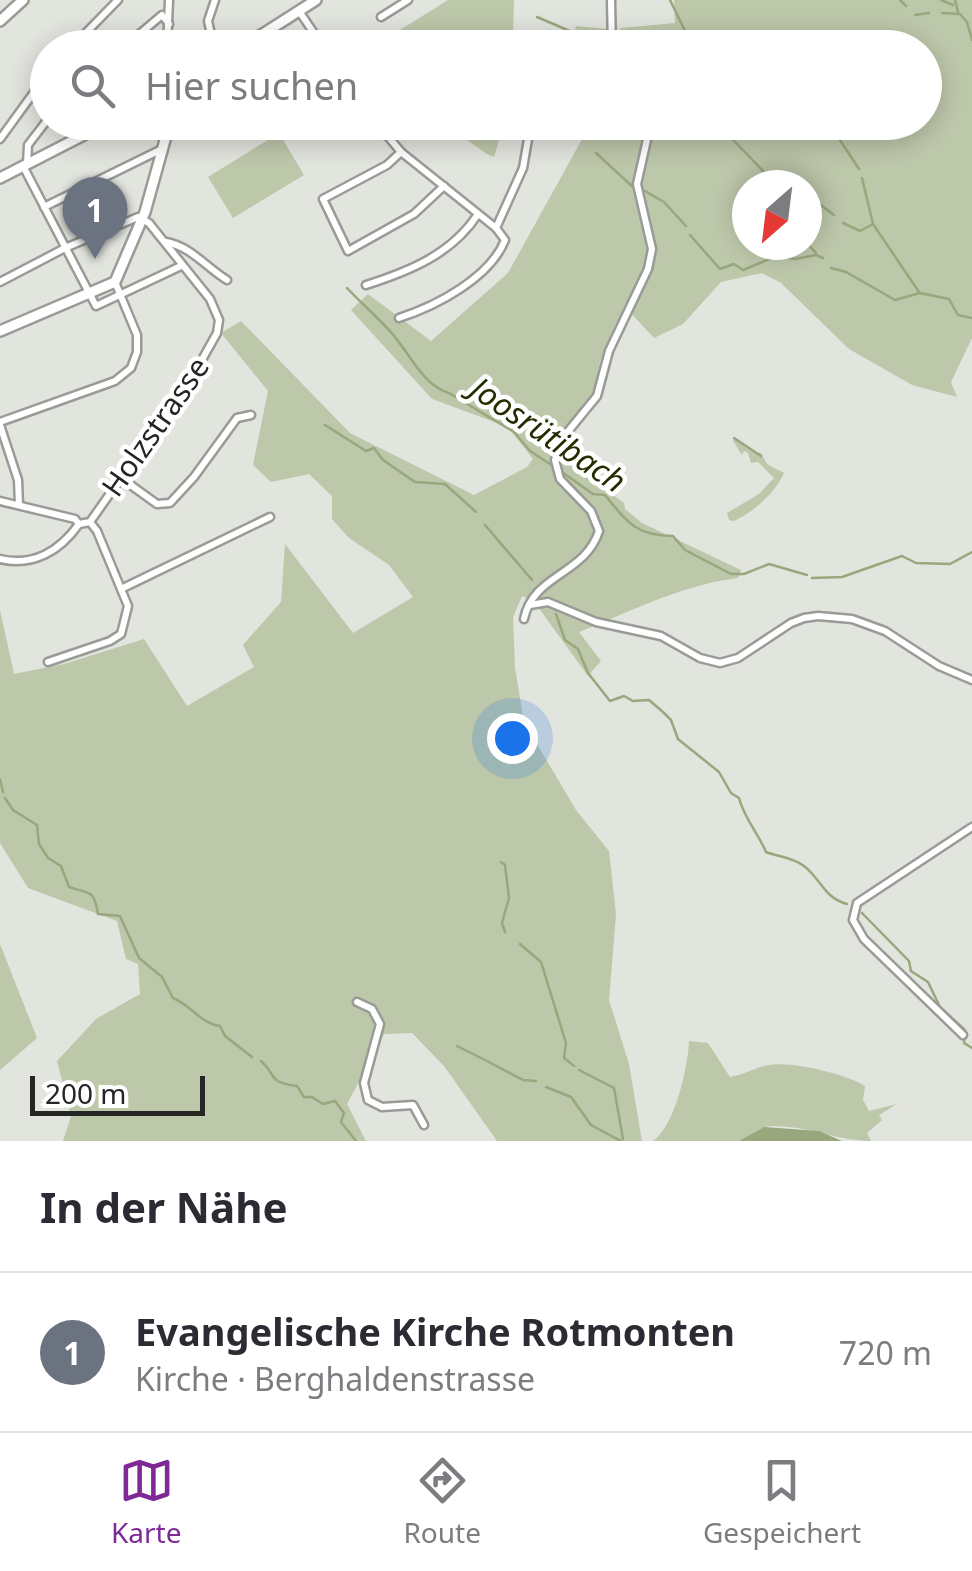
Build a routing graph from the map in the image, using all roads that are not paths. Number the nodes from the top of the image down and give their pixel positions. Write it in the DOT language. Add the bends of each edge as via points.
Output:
graph roads {
  1 [pos="24,0"];
  2 [pos="118,0"];
  3 [pos="169,0"];
  4 [pos="215,0"];
  5 [pos="316,0"];
  6 [pos="408,0"];
  7 [pos="611,0"];
  8 [pos="299,11"];
  9 [pos="382,17"];
  10 [pos="0,20"];
  11 [pos="169,24"];
  12 [pos="89,30"];
  13 [pos="144,30"];
  14 [pos="168,30"];
  15 [pos="210,30"];
  16 [pos="269,30"];
  17 [pos="312,30"];
  18 [pos="612,30"];
  19 [pos="30,98"];
  20 [pos="0,140"];
  21 [pos="32,140"];
  22 [pos="73,140"];
  23 [pos="165,140"];
  24 [pos="390,140"];
  25 [pos="528,140"];
  26 [pos="647,140"];
  27 [pos="162,149"];
  28 [pos="400,152"];
  29 [pos="25,165"];
  30 [pos="0,178"];
  31 [pos="444,186"];
  32 [pos="44,207"];
  33 [pos="478,214"];
  34 [pos="142,218"];
  35 [pos="496,228"];
  36 [pos="164,242"];
  37 [pos="65,248"];
  38 [pos="181,266"];
  39 [pos="227,280"];
  40 [pos="0,282"];
  41 [pos="115,282"];
  42 [pos="366,285"];
  43 [pos="88,293"];
  44 [pos="122,295"];
  45 [pos="399,318"];
  46 [pos="0,331"];
  47 [pos="251,416"];
  48 [pos="0,423"];
  49 [pos="121,478"];
  50 [pos="0,501"];
  51 [pos="19,505"];
  52 [pos="270,517"];
  53 [pos="90,522"];
  54 [pos="79,524"];
  55 [pos="0,559"];
  56 [pos="123,588"];
  57 [pos="528,606"];
  58 [pos="524,619"];
  59 [pos="48,662"];
  60 [pos="972,680"];
  61 [pos="972,827"];
  62 [pos="357,1002"];
  63 [pos="960,1032"];
  64 [pos="424,1125"];
  1 -- 10 [label="street"];
  2 -- 12 [label="street"];
  3 -- 11 [label="street"];
  4 -- 15 [label="street"];
  5 -- 8 [label="street"];
  6 -- 9 [label="street"];
  7 -- 18 [label="street"];
  8 -- 16 [label="street"];
  8 -- 17 [label="street"];
  11 -- 13 [label="street" via="162,16"];
  11 -- 14 [label="street"];
  19 -- 20 [label="street"];
  21 -- 29 [label="street"];
  22 -- 29 [label="street"];
  23 -- 27 [label="street"];
  24 -- 28 [label="street"];
  25 -- 35 [label="street"];
  26 -- 57 [label="street" via="637,184 652,249 648,268 609,351 597,396 561,440 556,468 591,510 599,531 593,549 535,593"];
  27 -- 32 [label="street"];
  27 -- 34 [label="street"];
  28 -- 31 [label="street"];
  28 -- 31 [label="street" via="323,199 348,251 414,214"];
  29 -- 30 [label="street"];
  29 -- 32 [label="street"];
  31 -- 33 [label="street"];
  32 -- 37 [label="street"];
  33 -- 35 [label="street"];
  33 -- 42 [label="street" via="448,248 408,272"];
  34 -- 36 [label="street, Holzstrasse"];
  34 -- 37 [label="street"];
  34 -- 41 [label="street"];
  35 -- 45 [label="street" via="506,240 502,248 461,288"];
  36 -- 38 [label="street, Holzstrasse"];
  36 -- 39 [label="street" via="186,248"];
  37 -- 40 [label="street"];
  37 -- 43 [label="street"];
  38 -- 44 [label="street"];
  38 -- 49 [label="street, Holzstrasse" via="216,310 218,333"];
  41 -- 43 [label="street"];
  41 -- 44 [label="street"];
  43 -- 44 [label="street" via="96,306"];
  43 -- 46 [label="street"];
  44 -- 48 [label="street" via="138,343 127,372"];
  47 -- 49 [label="street" via="237,418 170,503 157,504"];
  48 -- 51 [label="street"];
  49 -- 53 [label="street, Holzstrasse"];
  50 -- 51 [label="street"];
  51 -- 54 [label="street"];
  52 -- 56 [label="street"];
  53 -- 54 [label="street, Holzstrasse"];
  53 -- 56 [label="street, Holzstrasse"];
  54 -- 55 [label="street" via="43,557"];
  56 -- 59 [label="street" via="128,606 121,634"];
  57 -- 58 [label="street"];
  57 -- 60 [label="street" via="548,602 596,622 661,636 720,663 791,623 835,616 885,631"];
  61 -- 63 [label="street" via="857,903 853,920"];
  62 -- 64 [label="street" via="372,1009 380,1024 364,1083 368,1100 382,1107 413,1105"];
}
